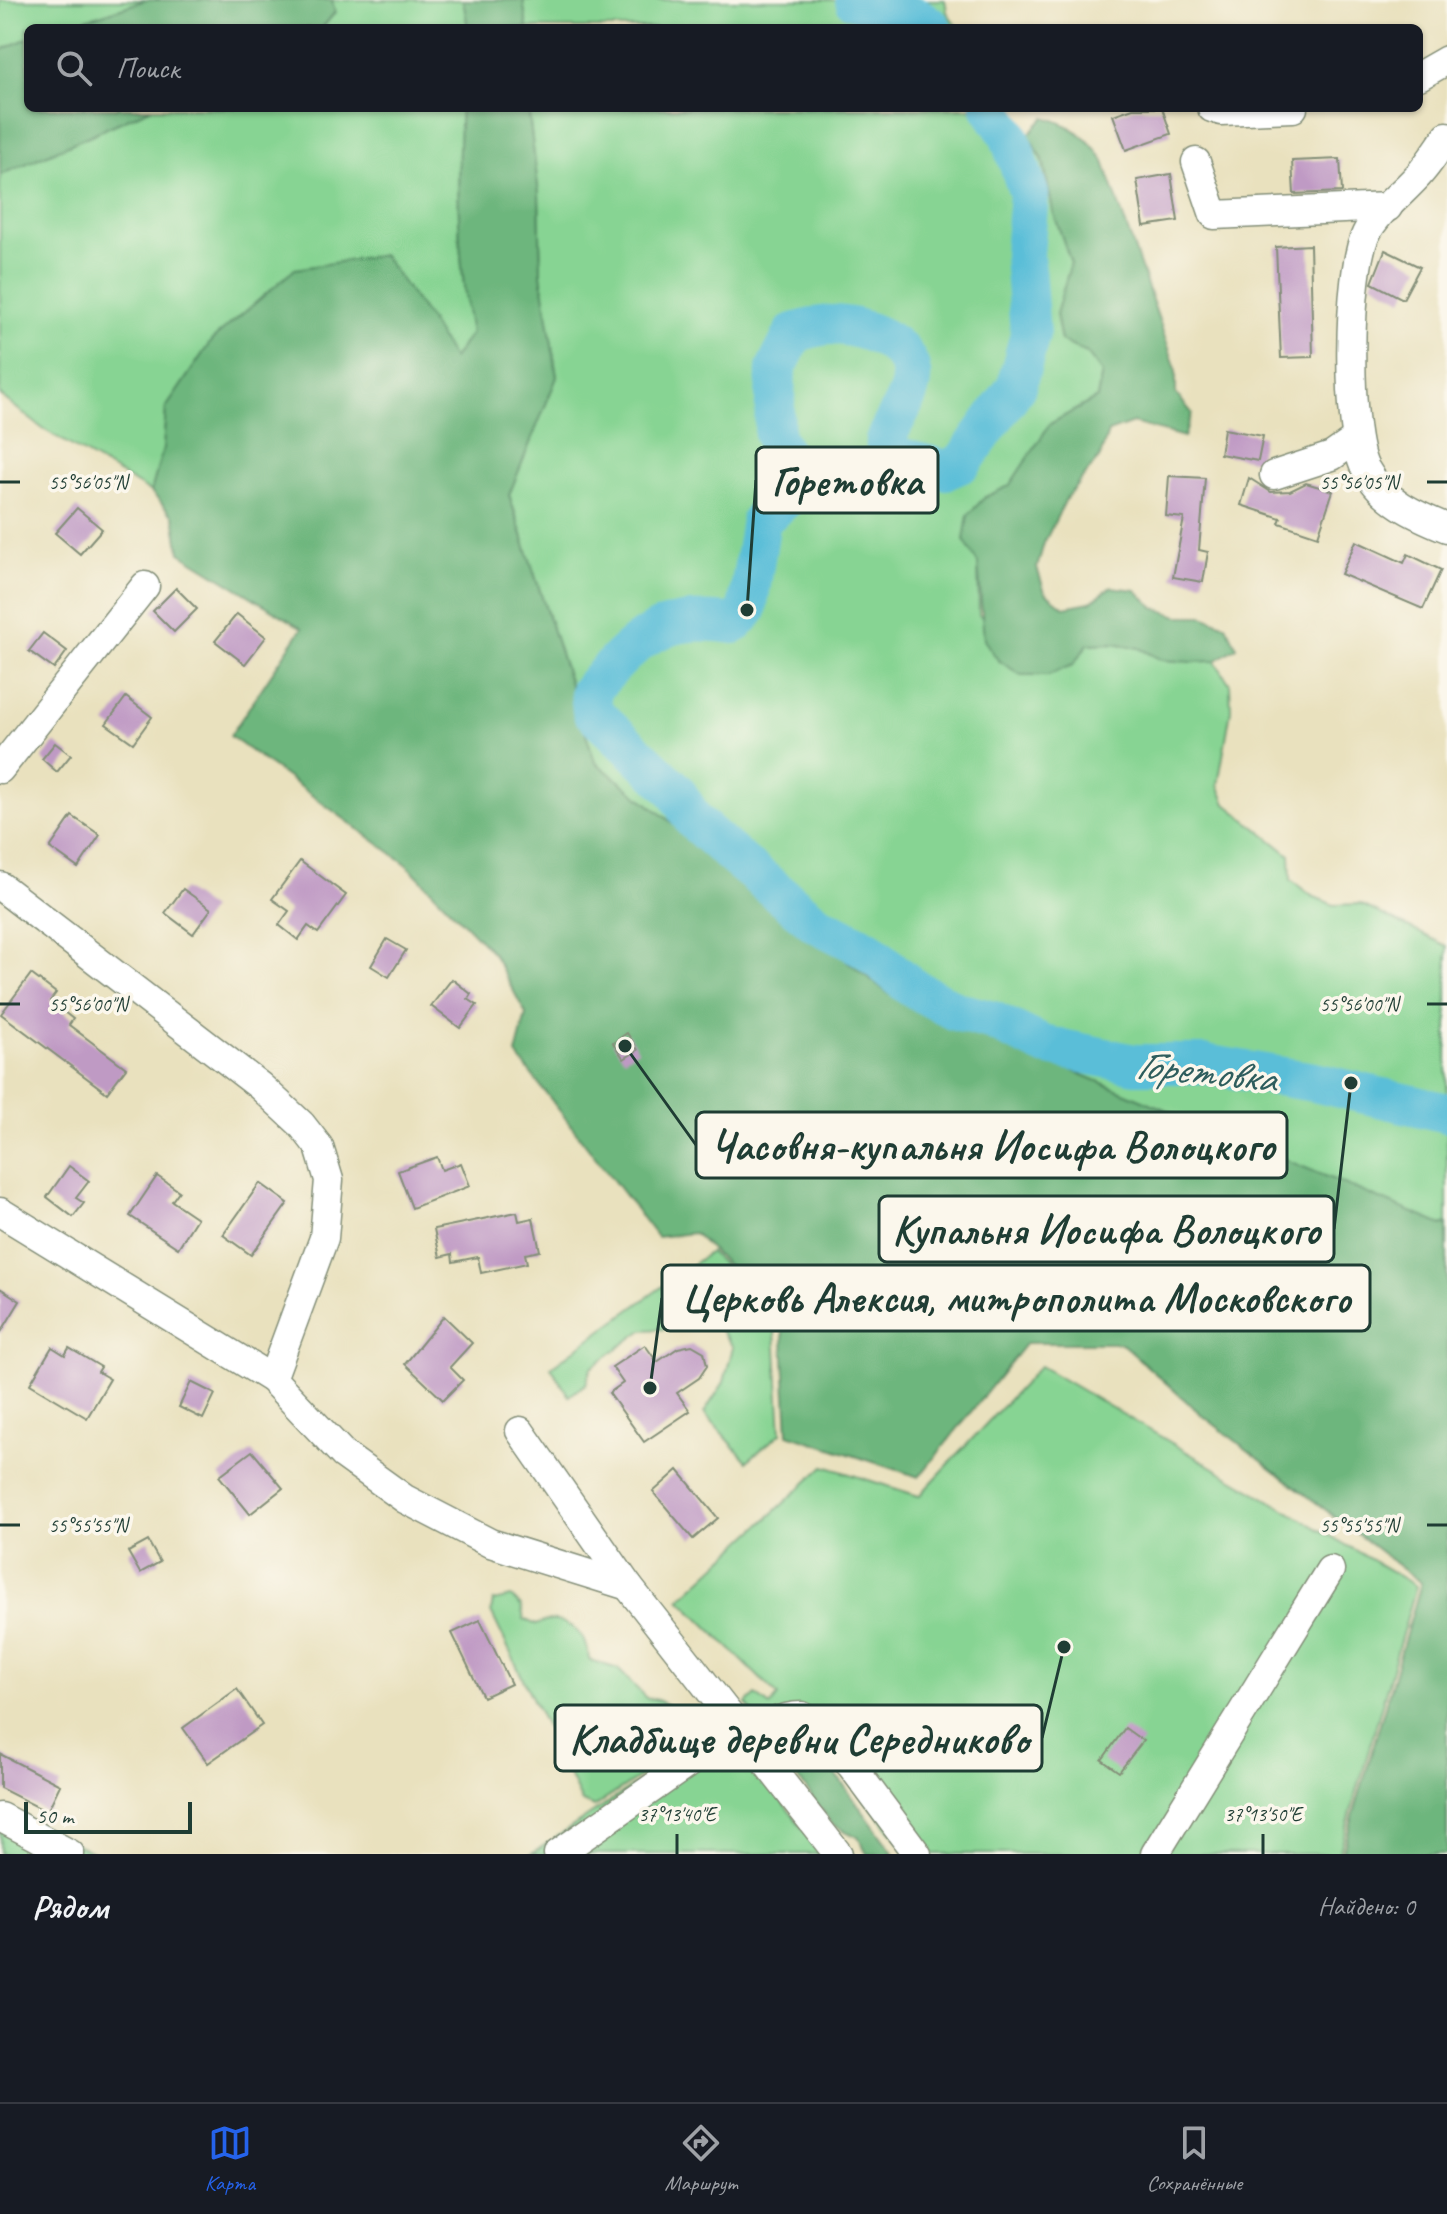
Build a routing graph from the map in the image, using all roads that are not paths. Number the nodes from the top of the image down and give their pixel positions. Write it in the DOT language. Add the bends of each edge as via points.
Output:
graph roads {
  1 [pos="1447,60"];
  2 [pos="1423,74"];
  3 [pos="1447,136"];
  4 [pos="1196,162"];
  5 [pos="1388,207"];
  6 [pos="1355,440"];
  7 [pos="1274,475"];
  8 [pos="1447,528"];
  9 [pos="145,586"];
  10 [pos="0,769"];
  11 [pos="0,886"];
  12 [pos="0,1212"];
  13 [pos="272,1379"];
  14 [pos="520,1431"];
  15 [pos="1330,1570"];
  16 [pos="628,1586"];
  17 [pos="745,1733"];
  18 [pos="0,1817"];
  19 [pos="70,1854"];
  20 [pos="558,1854"];
  21 [pos="838,1854"];
  22 [pos="917,1854"];
  23 [pos="1155,1854"];
  1 -- 2 [label="street"];
  3 -- 5 [label="street" via="1424,170"];
  4 -- 5 [label="street" via="1214,215"];
  5 -- 6 [label="street" via="1372,222 1357,266 1352,309"];
  6 -- 7 [label="street" via="1332,456"];
  6 -- 8 [label="street" via="1366,470 1401,509"];
  9 -- 10 [label="street"];
  11 -- 13 [label="street" via="260,1086 319,1147 329,1180 324,1238"];
  12 -- 13 [label="street"];
  13 -- 16 [label="street" via="344,1455 405,1499 490,1543"];
  14 -- 16 [label="street"];
  15 -- 23 [label="street"];
  16 -- 17 [label="street"];
  17 -- 20 [label="street"];
  17 -- 21 [label="street"];
  17 -- 22 [label="street" via="787,1716 802,1716 851,1765"];
  18 -- 19 [label="street"];
}
